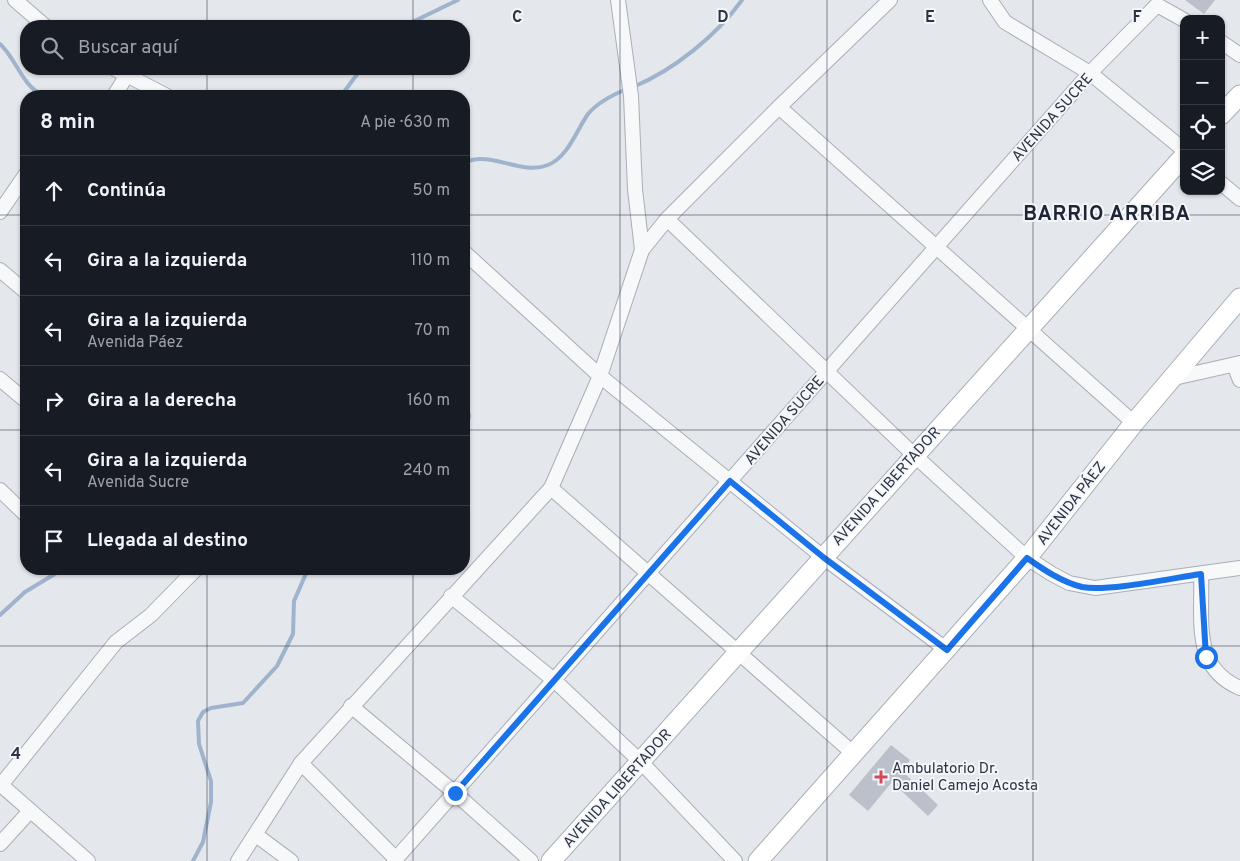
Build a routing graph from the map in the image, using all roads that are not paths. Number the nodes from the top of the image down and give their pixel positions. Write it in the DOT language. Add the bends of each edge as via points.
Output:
graph roads {
  1 [pos="15,0"];
  2 [pos="618,0"];
  3 [pos="890,0"];
  4 [pos="990,0"];
  5 [pos="1156,3"];
  6 [pos="1180,18"];
  7 [pos="38,20"];
  8 [pos="1225,45"];
  9 [pos="1240,54"];
  10 [pos="1090,73"];
  11 [pos="120,75"];
  12 [pos="127,75"];
  13 [pos="116,90"];
  14 [pos="156,90"];
  15 [pos="1240,95"];
  16 [pos="779,107"];
  17 [pos="1225,111"];
  18 [pos="1180,147"];
  19 [pos="1180,160"];
  20 [pos="20,183"];
  21 [pos="1225,187"];
  22 [pos="1240,200"];
  23 [pos="0,212"];
  24 [pos="667,220"];
  25 [pos="935,248"];
  26 [pos="642,250"];
  27 [pos="470,257"];
  28 [pos="0,270"];
  29 [pos="20,287"];
  30 [pos="1240,298"];
  31 [pos="1027,328"];
  32 [pos="1237,364"];
  33 [pos="828,370"];
  34 [pos="600,376"];
  35 [pos="1174,378"];
  36 [pos="0,379"];
  37 [pos="1240,380"];
  38 [pos="20,395"];
  39 [pos="1134,423"];
  40 [pos="914,454"];
  41 [pos="730,481"];
  42 [pos="551,488"];
  43 [pos="0,490"];
  44 [pos="20,509"];
  45 [pos="823,557"];
  46 [pos="1027,558"];
  47 [pos="1240,568"];
  48 [pos="649,574"];
  49 [pos="1201,574"];
  50 [pos="190,575"];
  51 [pos="451,596"];
  52 [pos="947,650"];
  53 [pos="740,652"];
  54 [pos="556,681"];
  55 [pos="1240,688"];
  56 [pos="351,706"];
  57 [pos="854,754"];
  58 [pos="641,762"];
  59 [pos="301,764"];
  60 [pos="1,785"];
  61 [pos="455,793"];
  62 [pos="30,811"];
  63 [pos="256,834"];
  64 [pos="0,844"];
  65 [pos="395,860"];
  66 [pos="88,861"];
  67 [pos="238,861"];
  68 [pos="291,861"];
  69 [pos="531,861"];
  70 [pos="551,861"];
  71 [pos="735,861"];
  72 [pos="758,861"];
  1 -- 7 [label="street"];
  2 -- 26 [label="street" via="630,81 635,189"];
  3 -- 16 [label="street"];
  4 -- 10 [label="street" via="1005,22"];
  5 -- 6 [label="street"];
  5 -- 10 [label="street, AVENIDA SUCRE"];
  8 -- 9 [label="street"];
  10 -- 18 [label="street"];
  10 -- 25 [label="street, AVENIDA SUCRE"];
  11 -- 13 [label="street"];
  12 -- 14 [label="street"];
  15 -- 17 [label="main road"];
  16 -- 24 [label="street"];
  16 -- 25 [label="street"];
  19 -- 31 [label="main road, AVENIDA LIBERTADOR"];
  20 -- 23 [label="street"];
  21 -- 22 [label="street"];
  24 -- 26 [label="street"];
  24 -- 33 [label="street"];
  25 -- 31 [label="street"];
  25 -- 33 [label="street, AVENIDA SUCRE"];
  26 -- 34 [label="street"];
  27 -- 34 [label="street"];
  28 -- 29 [label="street"];
  30 -- 35 [label="main road, AVENIDA PÁEZ"];
  31 -- 39 [label="street"];
  31 -- 40 [label="main road, AVENIDA LIBERTADOR"];
  32 -- 35 [label="street"];
  32 -- 37 [label="street"];
  33 -- 40 [label="street"];
  33 -- 41 [label="street, AVENIDA SUCRE"];
  34 -- 41 [label="street"];
  34 -- 42 [label="street"];
  35 -- 39 [label="main road, AVENIDA PÁEZ"];
  36 -- 38 [label="street"];
  39 -- 46 [label="main road, AVENIDA PÁEZ"];
  40 -- 45 [label="main road, AVENIDA LIBERTADOR"];
  40 -- 46 [label="street"];
  41 -- 45 [label="street"];
  41 -- 48 [label="street, AVENIDA SUCRE"];
  42 -- 48 [label="street"];
  42 -- 51 [label="street"];
  43 -- 44 [label="street"];
  45 -- 52 [label="street"];
  45 -- 53 [label="main road, AVENIDA LIBERTADOR"];
  46 -- 49 [label="street" via="1052,574 1083,587"];
  46 -- 52 [label="main road, AVENIDA PÁEZ"];
  47 -- 49 [label="street"];
  48 -- 53 [label="street"];
  48 -- 54 [label="street, AVENIDA SUCRE"];
  49 -- 55 [label="street" via="1206,657 1224,681"];
  50 -- 60 [label="street" via="151,615 116,642"];
  51 -- 54 [label="street"];
  51 -- 56 [label="street"];
  52 -- 57 [label="main road, AVENIDA PÁEZ"];
  53 -- 57 [label="street"];
  53 -- 58 [label="main road, AVENIDA LIBERTADOR"];
  54 -- 58 [label="street"];
  54 -- 61 [label="street, AVENIDA SUCRE"];
  56 -- 59 [label="street"];
  56 -- 61 [label="street"];
  57 -- 72 [label="main road, AVENIDA PÁEZ"];
  58 -- 70 [label="main road, AVENIDA LIBERTADOR"];
  58 -- 71 [label="street"];
  59 -- 63 [label="street"];
  59 -- 65 [label="street"];
  60 -- 62 [label="street"];
  61 -- 65 [label="street, AVENIDA SUCRE"];
  61 -- 69 [label="street"];
  62 -- 64 [label="street"];
  62 -- 66 [label="street"];
  63 -- 67 [label="street"];
  63 -- 68 [label="street"];
}
